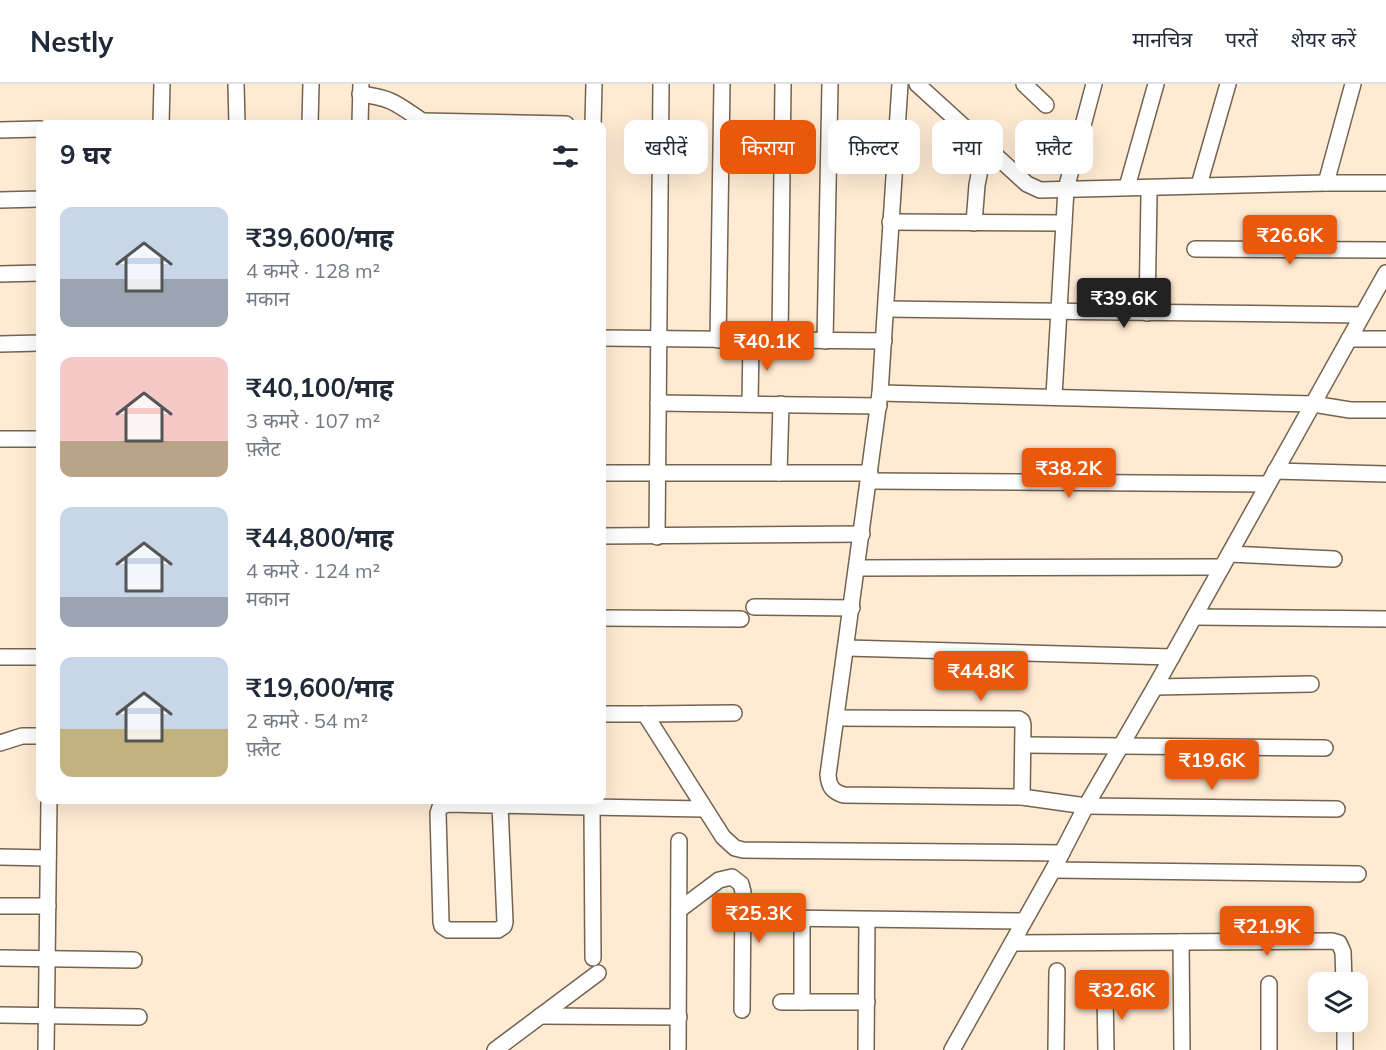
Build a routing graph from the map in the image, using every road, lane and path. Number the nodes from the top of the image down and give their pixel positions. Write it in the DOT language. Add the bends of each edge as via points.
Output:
graph roads {
  1 [pos="162,84"];
  2 [pos="236,84"];
  3 [pos="311,84"];
  4 [pos="594,84"];
  5 [pos="661,84"];
  6 [pos="722,84"];
  7 [pos="783,84"];
  8 [pos="831,84"];
  9 [pos="900,84"];
  10 [pos="917,84"];
  11 [pos="1024,84"];
  12 [pos="1094,84"];
  13 [pos="1156,84"];
  14 [pos="1228,84"];
  15 [pos="1353,84"];
  16 [pos="360,89"];
  17 [pos="1046,105"];
  18 [pos="161,120"];
  19 [pos="237,120"];
  20 [pos="310,120"];
  21 [pos="360,120"];
  22 [pos="418,120"];
  23 [pos="593,120"];
  24 [pos="958,120"];
  25 [pos="36,129"];
  26 [pos="0,130"];
  27 [pos="1003,160"];
  28 [pos="979,174"];
  29 [pos="1326,183"];
  30 [pos="1386,183"];
  31 [pos="1199,185"];
  32 [pos="1127,187"];
  33 [pos="1066,189"];
  34 [pos="1149,195"];
  35 [pos="0,200"];
  36 [pos="36,200"];
  37 [pos="890,222"];
  38 [pos="974,223"];
  39 [pos="1064,223"];
  40 [pos="1195,249"];
  41 [pos="1386,250"];
  42 [pos="36,273"];
  43 [pos="1386,273"];
  44 [pos="0,274"];
  45 [pos="886,309"];
  46 [pos="1059,312"];
  47 [pos="1148,313"];
  48 [pos="1362,315"];
  49 [pos="606,338"];
  50 [pos="658,339"];
  51 [pos="1349,339"];
  52 [pos="1386,339"];
  53 [pos="718,340"];
  54 [pos="751,340"];
  55 [pos="780,340"];
  56 [pos="825,341"];
  57 [pos="884,341"];
  58 [pos="36,343"];
  59 [pos="0,344"];
  60 [pos="1054,396"];
  61 [pos="879,399"];
  62 [pos="658,403"];
  63 [pos="750,404"];
  64 [pos="781,404"];
  65 [pos="1313,404"];
  66 [pos="1386,410"];
  67 [pos="0,439"];
  68 [pos="36,439"];
  69 [pos="606,473"];
  70 [pos="779,473"];
  71 [pos="657,474"];
  72 [pos="1386,474"];
  73 [pos="870,477"];
  74 [pos="1272,478"];
  75 [pos="862,534"];
  76 [pos="606,536"];
  77 [pos="657,537"];
  78 [pos="1334,559"];
  79 [pos="1226,560"];
  80 [pos="857,568"];
  81 [pos="754,607"];
  82 [pos="852,608"];
  83 [pos="1194,617"];
  84 [pos="606,618"];
  85 [pos="741,619"];
  86 [pos="1386,619"];
  87 [pos="847,648"];
  88 [pos="0,657"];
  89 [pos="36,657"];
  90 [pos="1172,657"];
  91 [pos="1311,684"];
  92 [pos="1155,687"];
  93 [pos="734,713"];
  94 [pos="606,714"];
  95 [pos="645,714"];
  96 [pos="836,718"];
  97 [pos="36,736"];
  98 [pos="0,743"];
  99 [pos="1023,745"];
  100 [pos="1121,746"];
  101 [pos="1325,748"];
  102 [pos="1022,797"];
  103 [pos="49,804"];
  104 [pos="448,804"];
  105 [pos="500,804"];
  106 [pos="537,804"];
  107 [pos="1086,806"];
  108 [pos="592,807"];
  109 [pos="704,809"];
  110 [pos="1337,809"];
  111 [pos="679,841"];
  112 [pos="1062,853"];
  113 [pos="0,857"];
  114 [pos="48,858"];
  115 [pos="1053,870"];
  116 [pos="1358,874"];
  117 [pos="0,906"];
  118 [pos="48,906"];
  119 [pos="679,910"];
  120 [pos="781,918"];
  121 [pos="802,919"];
  122 [pos="867,920"];
  123 [pos="1024,921"];
  124 [pos="1181,942"];
  125 [pos="1012,943"];
  126 [pos="0,958"];
  127 [pos="593,958"];
  128 [pos="47,959"];
  129 [pos="134,960"];
  130 [pos="1057,971"];
  131 [pos="1344,972"];
  132 [pos="598,973"];
  133 [pos="1269,984"];
  134 [pos="1105,991"];
  135 [pos="781,1002"];
  136 [pos="802,1002"];
  137 [pos="867,1002"];
  138 [pos="742,1010"];
  139 [pos="0,1015"];
  140 [pos="46,1016"];
  141 [pos="540,1016"];
  142 [pos="139,1017"];
  143 [pos="679,1017"];
  144 [pos="1345,1032"];
  145 [pos="46,1050"];
  146 [pos="495,1050"];
  147 [pos="678,1050"];
  148 [pos="866,1050"];
  149 [pos="952,1050"];
  150 [pos="1056,1050"];
  151 [pos="1106,1050"];
  152 [pos="1182,1050"];
  153 [pos="1269,1050"];
  154 [pos="1345,1050"];
  1 -- 18 [label="street"];
  2 -- 19 [label="street"];
  3 -- 20 [label="street"];
  4 -- 23 [label="street"];
  5 -- 50 [label="street"];
  6 -- 53 [label="street"];
  7 -- 55 [label="street"];
  8 -- 56 [label="street"];
  9 -- 37 [label="street"];
  10 -- 24 [label="street"];
  11 -- 17 [label="street"];
  12 -- 33 [label="street"];
  13 -- 32 [label="street"];
  14 -- 31 [label="street"];
  15 -- 29 [label="street"];
  16 -- 21 [label="street"];
  16 -- 22 [label="street" via="392,100"];
  25 -- 26 [label="street"];
  27 -- 33 [label="street" via="1034,188"];
  28 -- 38 [label="street"];
  29 -- 30 [label="street"];
  29 -- 31 [label="street"];
  31 -- 32 [label="street"];
  32 -- 33 [label="street"];
  33 -- 39 [label="street"];
  34 -- 47 [label="street"];
  35 -- 36 [label="street"];
  37 -- 38 [label="street"];
  37 -- 45 [label="street"];
  38 -- 39 [label="street"];
  39 -- 46 [label="street"];
  40 -- 41 [label="street"];
  42 -- 44 [label="street"];
  43 -- 48 [label="street"];
  45 -- 46 [label="street"];
  45 -- 57 [label="street"];
  46 -- 47 [label="street"];
  46 -- 60 [label="street"];
  47 -- 48 [label="street"];
  48 -- 51 [label="street"];
  49 -- 50 [label="street"];
  50 -- 53 [label="street"];
  50 -- 62 [label="street"];
  51 -- 52 [label="street"];
  51 -- 65 [label="street"];
  53 -- 54 [label="street"];
  54 -- 55 [label="street"];
  54 -- 63 [label="street"];
  55 -- 56 [label="street"];
  56 -- 57 [label="street"];
  57 -- 61 [label="street"];
  58 -- 59 [label="street"];
  60 -- 61 [label="street"];
  60 -- 65 [label="street"];
  61 -- 64 [label="street"];
  61 -- 73 [label="street"];
  62 -- 63 [label="street"];
  62 -- 71 [label="street"];
  63 -- 64 [label="street"];
  64 -- 70 [label="street"];
  65 -- 66 [label="street"];
  65 -- 74 [label="street"];
  67 -- 68 [label="street"];
  69 -- 71 [label="street"];
  70 -- 71 [label="street"];
  70 -- 73 [label="street"];
  71 -- 77 [label="street"];
  72 -- 74 [label="street"];
  73 -- 74 [label="street"];
  73 -- 75 [label="street"];
  74 -- 79 [label="street"];
  75 -- 77 [label="street"];
  75 -- 80 [label="street"];
  76 -- 77 [label="street"];
  78 -- 79 [label="street"];
  79 -- 80 [label="street"];
  79 -- 83 [label="street"];
  80 -- 82 [label="street"];
  81 -- 82 [label="street"];
  82 -- 87 [label="street"];
  83 -- 86 [label="street"];
  83 -- 90 [label="street"];
  84 -- 85 [label="street"];
  87 -- 90 [label="street"];
  87 -- 96 [label="street"];
  88 -- 89 [label="street"];
  90 -- 92 [label="street"];
  91 -- 92 [label="street"];
  92 -- 100 [label="street"];
  93 -- 95 [label="street"];
  94 -- 95 [label="street"];
  95 -- 109 [label="street"];
  96 -- 99 [label="street" via="1019,719 1023,721"];
  96 -- 102 [label="street" via="828,775 837,793"];
  97 -- 98 [label="street"];
  99 -- 100 [label="street"];
  99 -- 102 [label="street"];
  100 -- 101 [label="street"];
  100 -- 107 [label="street"];
  102 -- 107 [label="street"];
  103 -- 114 [label="street"];
  104 -- 105 [label="street" via="438,809 442,926 448,930 498,930 504,926"];
  106 -- 108 [label="street"];
  107 -- 110 [label="street"];
  107 -- 112 [label="street"];
  108 -- 109 [label="street"];
  108 -- 127 [label="street"];
  109 -- 112 [label="street" via="728,844 743,850"];
  111 -- 119 [label="street"];
  112 -- 115 [label="street"];
  113 -- 114 [label="street"];
  114 -- 118 [label="street"];
  115 -- 116 [label="street"];
  115 -- 123 [label="street"];
  117 -- 118 [label="street"];
  118 -- 128 [label="street"];
  119 -- 138 [label="street" via="719,880 732,877 741,884"];
  119 -- 143 [label="street"];
  120 -- 121 [label="street"];
  121 -- 122 [label="street"];
  121 -- 136 [label="street"];
  122 -- 123 [label="street"];
  122 -- 137 [label="street"];
  123 -- 125 [label="street"];
  124 -- 125 [label="street"];
  124 -- 131 [label="street" via="1335,941 1343,952"];
  124 -- 152 [label="street"];
  125 -- 149 [label="street"];
  126 -- 128 [label="street"];
  128 -- 129 [label="street"];
  128 -- 140 [label="street"];
  130 -- 150 [label="street"];
  132 -- 141 [label="street"];
  133 -- 153 [label="street"];
  134 -- 151 [label="street"];
  135 -- 136 [label="street"];
  136 -- 137 [label="street"];
  137 -- 148 [label="street"];
  139 -- 140 [label="street"];
  140 -- 142 [label="street"];
  140 -- 145 [label="street"];
  141 -- 143 [label="street"];
  141 -- 146 [label="street"];
  143 -- 147 [label="street"];
  144 -- 154 [label="street"];
}
